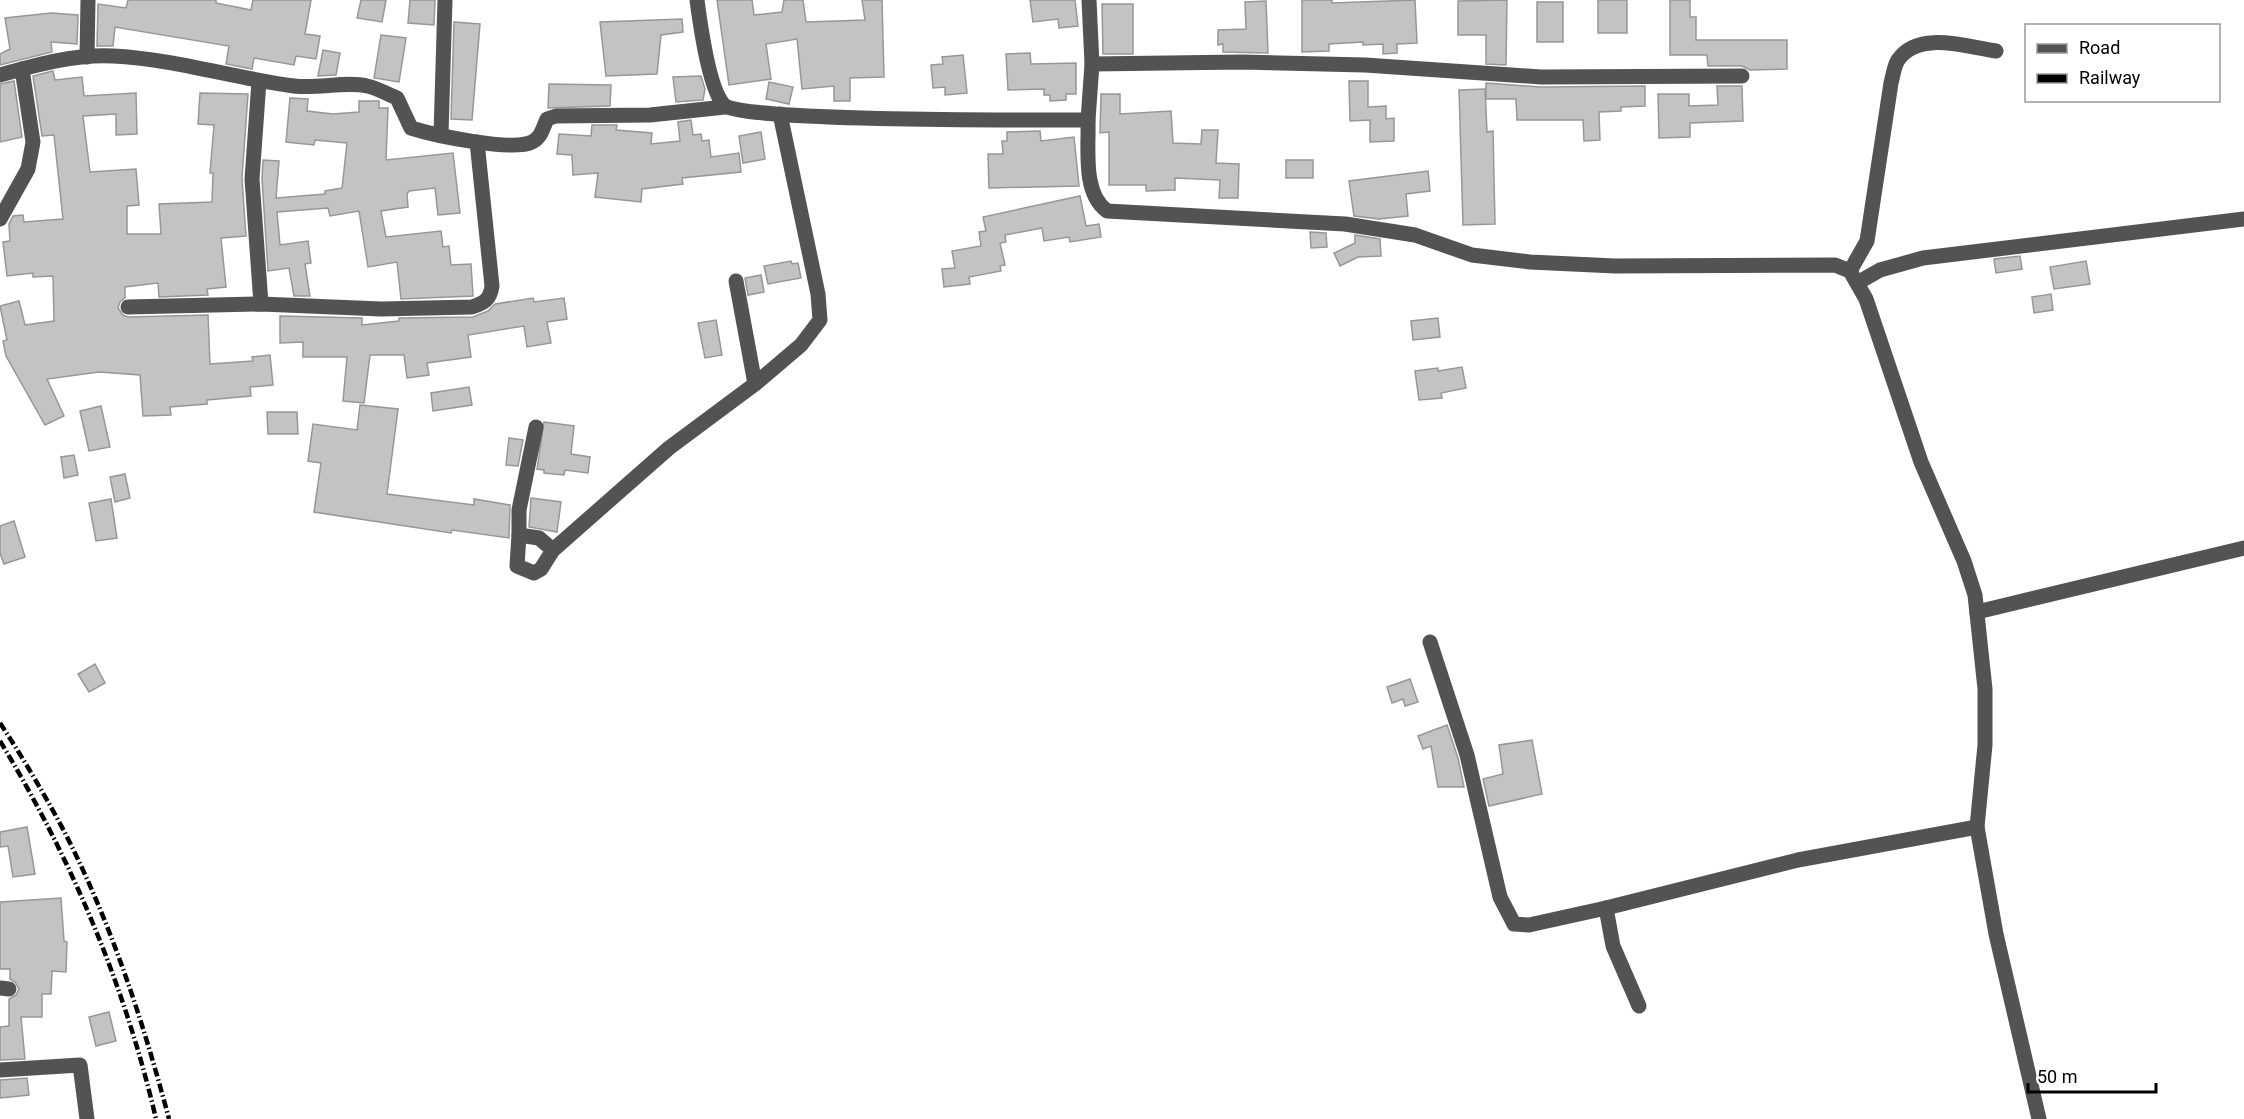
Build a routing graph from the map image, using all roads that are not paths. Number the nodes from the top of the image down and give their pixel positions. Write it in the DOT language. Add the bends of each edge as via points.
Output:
graph roads {
  1 [pos="88,0"];
  2 [pos="445,0"];
  3 [pos="697,0"];
  4 [pos="1089,0"];
  5 [pos="1996,51"];
  6 [pos="87,57"];
  7 [pos="1092,64"];
  8 [pos="22,69"];
  9 [pos="0,75"];
  10 [pos="1742,76"];
  11 [pos="259,81"];
  12 [pos="725,107"];
  13 [pos="780,114"];
  14 [pos="1088,120"];
  15 [pos="441,134"];
  16 [pos="477,142"];
  17 [pos="0,219"];
  18 [pos="2244,219"];
  19 [pos="1854,277"];
  20 [pos="736,281"];
  21 [pos="261,304"];
  22 [pos="128,307"];
  23 [pos="755,384"];
  24 [pos="536,427"];
  25 [pos="519,535"];
  26 [pos="2244,548"];
  27 [pos="553,550"];
  28 [pos="1977,612"];
  29 [pos="1430,642"];
  30 [pos="1977,827"];
  31 [pos="1606,908"];
  32 [pos="1639,1006"];
  33 [pos="0,1070"];
  34 [pos="87,1119"];
  35 [pos="2040,1119"];
  1 -- 6 [label="street"];
  2 -- 15 [label="street"];
  3 -- 12 [label="street" via="703,40"];
  4 -- 7 [label="street"];
  5 -- 19 [label="street" via="1939,42 1917,45 1898,60 1891,83 1867,241"];
  6 -- 8 [label="street"];
  6 -- 11 [label="street" via="113,56 204,67"];
  7 -- 10 [label="street" via="1242,62 1365,65 1541,77"];
  7 -- 14 [label="street"];
  8 -- 9 [label="street"];
  8 -- 17 [label="street" via="33,142 28,169"];
  11 -- 15 [label="street" via="318,87 365,85 397,99 411,128"];
  11 -- 21 [label="street" via="252,178"];
  12 -- 13 [label="street"];
  12 -- 16 [label="street" via="650,115 556,116 547,119 540,136 523,145"];
  13 -- 14 [label="street" via="921,120"];
  13 -- 23 [label="street" via="820,320 801,345"];
  14 -- 19 [label="street" via="1092,190 1094,198 1107,211 1345,224 1414,234 1472,255 1530,262 1615,266 1835,265"];
  15 -- 16 [label="street"];
  16 -- 21 [label="street" via="492,286 484,303 472,307 381,309"];
  18 -- 19 [label="street" via="1923,258"];
  19 -- 28 [label="street" via="1921,462 1971,579"];
  20 -- 23 [label="street"];
  21 -- 22 [label="street"];
  23 -- 27 [label="street" via="669,448"];
  24 -- 25 [label="street" via="519,510"];
  25 -- 27 [label="street" via="539,538"];
  25 -- 27 [label="street" via="516,561 524,571 534,573 541,569"];
  26 -- 28 [label="street"];
  28 -- 30 [label="street" via="1986,689"];
  29 -- 31 [label="street" via="1465,746 1500,897 1514,924 1529,925"];
  30 -- 31 [label="street" via="1798,860"];
  30 -- 35 [label="street" via="1996,934"];
  31 -- 32 [label="street" via="1613,946"];
  33 -- 34 [label="street" via="80,1065"];
}
